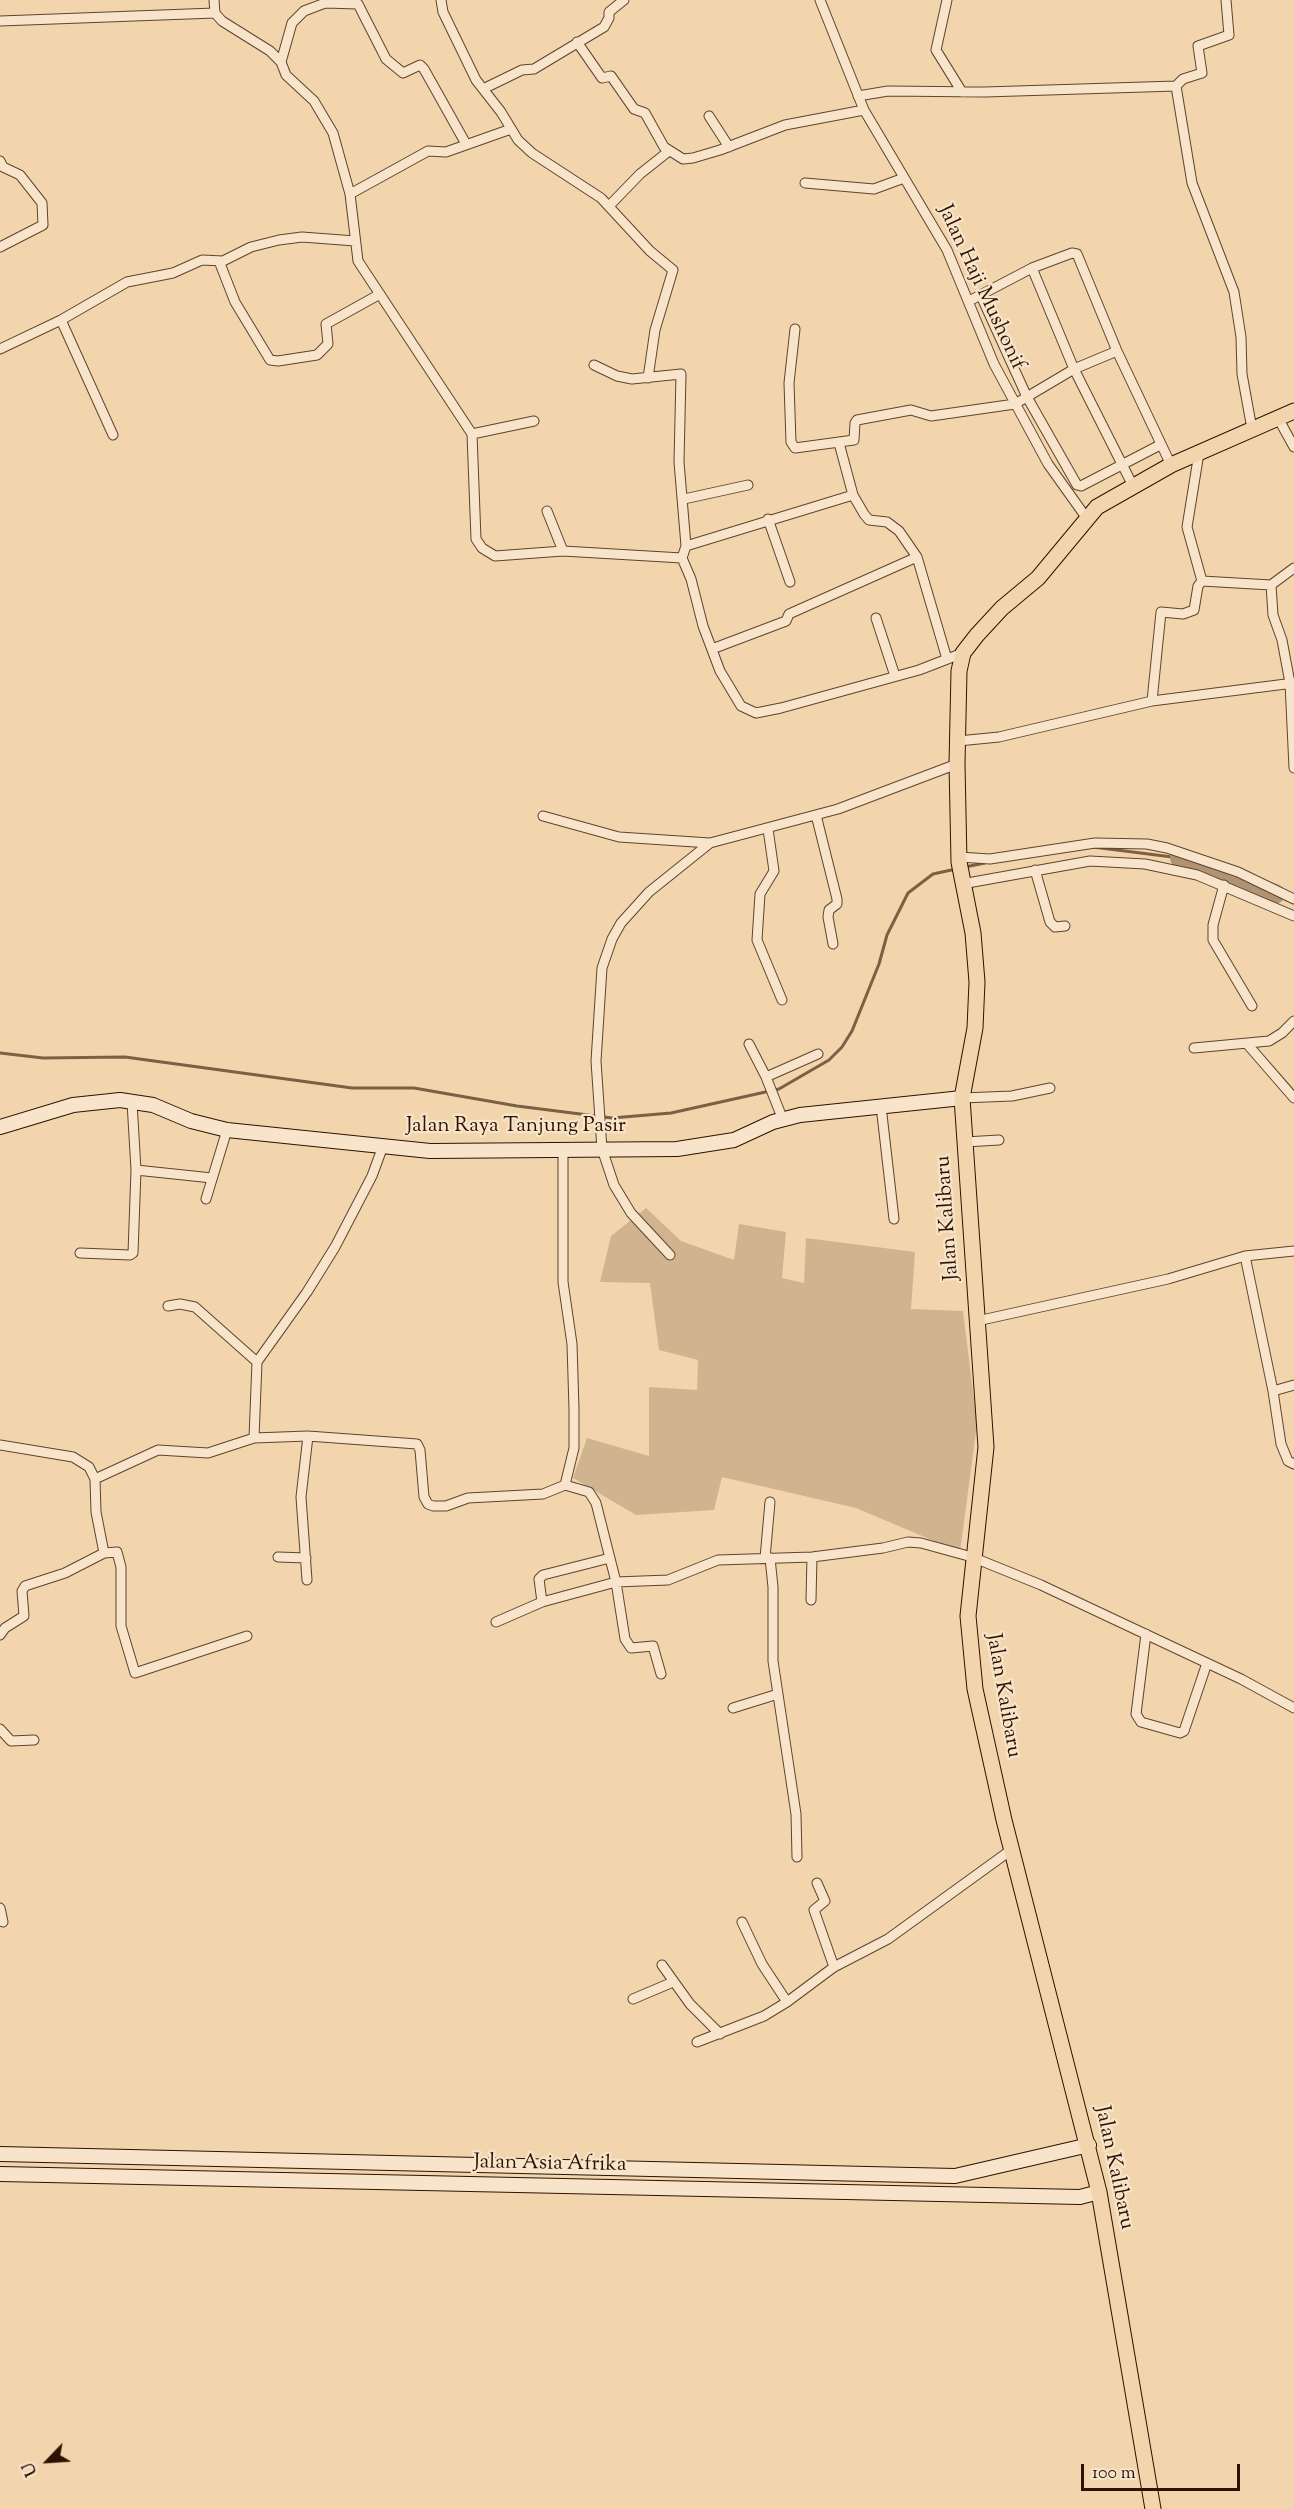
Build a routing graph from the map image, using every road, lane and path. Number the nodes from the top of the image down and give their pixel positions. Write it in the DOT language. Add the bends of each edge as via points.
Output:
graph roads {
  1 [pos="214,0"];
  2 [pos="441,0"];
  3 [pos="624,0"];
  4 [pos="820,0"];
  5 [pos="947,0"];
  6 [pos="1226,0"];
  7 [pos="215,13"];
  8 [pos="0,21"];
  9 [pos="578,42"];
  10 [pos="281,62"];
  11 [pos="1176,86"];
  12 [pos="483,89"];
  13 [pos="962,92"];
  14 [pos="858,96"];
  15 [pos="864,110"];
  16 [pos="709,116"];
  17 [pos="511,129"];
  18 [pos="466,144"];
  19 [pos="729,147"];
  20 [pos="669,151"];
  21 [pos="0,162"];
  22 [pos="904,178"];
  23 [pos="805,183"];
  24 [pos="350,194"];
  25 [pos="609,206"];
  26 [pos="355,241"];
  27 [pos="0,247"];
  28 [pos="219,261"];
  29 [pos="1032,268"];
  30 [pos="380,294"];
  31 [pos="981,296"];
  32 [pos="969,301"];
  33 [pos="61,320"];
  34 [pos="795,329"];
  35 [pos="0,349"];
  36 [pos="1117,351"];
  37 [pos="594,365"];
  38 [pos="1074,369"];
  39 [pos="648,378"];
  40 [pos="1027,397"];
  41 [pos="1015,404"];
  42 [pos="1294,411"];
  43 [pos="1278,417"];
  44 [pos="534,421"];
  45 [pos="1252,429"];
  46 [pos="472,434"];
  47 [pos="113,435"];
  48 [pos="839,443"];
  49 [pos="1160,445"];
  50 [pos="1294,447"];
  51 [pos="1199,453"];
  52 [pos="1171,465"];
  53 [pos="1120,466"];
  54 [pos="748,485"];
  55 [pos="1133,486"];
  56 [pos="853,495"];
  57 [pos="684,499"];
  58 [pos="547,511"];
  59 [pos="768,519"];
  60 [pos="1088,520"];
  61 [pos="686,546"];
  62 [pos="563,551"];
  63 [pos="917,557"];
  64 [pos="682,558"];
  65 [pos="1294,568"];
  66 [pos="1202,581"];
  67 [pos="790,582"];
  68 [pos="1272,585"];
  69 [pos="876,618"];
  70 [pos="712,649"];
  71 [pos="963,653"];
  72 [pos="947,659"];
  73 [pos="895,676"];
  74 [pos="1292,683"];
  75 [pos="1152,701"];
  76 [pos="958,741"];
  77 [pos="957,764"];
  78 [pos="1294,768"];
  79 [pos="816,815"];
  80 [pos="543,816"];
  81 [pos="768,829"];
  82 [pos="710,843"];
  83 [pos="960,870"];
  84 [pos="1035,870"];
  85 [pos="1224,885"];
  86 [pos="1294,898"];
  87 [pos="1294,916"];
  88 [pos="1065,926"];
  89 [pos="833,944"];
  90 [pos="782,1000"];
  91 [pos="1252,1006"];
  92 [pos="1294,1020"];
  93 [pos="749,1044"];
  94 [pos="1248,1045"];
  95 [pos="1194,1048"];
  96 [pos="818,1054"];
  97 [pos="768,1081"];
  98 [pos="1050,1088"];
  99 [pos="962,1098"];
  100 [pos="1294,1098"];
  101 [pos="132,1102"];
  102 [pos="881,1106"];
  103 [pos="783,1120"];
  104 [pos="0,1127"];
  105 [pos="227,1130"];
  106 [pos="999,1140"];
  107 [pos="965,1142"];
  108 [pos="602,1144"];
  109 [pos="383,1146"];
  110 [pos="563,1148"];
  111 [pos="136,1170"];
  112 [pos="212,1178"];
  113 [pos="206,1199"];
  114 [pos="894,1219"];
  115 [pos="1294,1251"];
  116 [pos="80,1253"];
  117 [pos="670,1255"];
  118 [pos="1245,1256"];
  119 [pos="168,1306"];
  120 [pos="977,1321"];
  121 [pos="257,1362"];
  122 [pos="1294,1385"];
  123 [pos="1274,1391"];
  124 [pos="308,1436"];
  125 [pos="254,1438"];
  126 [pos="0,1445"];
  127 [pos="1294,1464"];
  128 [pos="95,1479"];
  129 [pos="565,1485"];
  130 [pos="770,1502"];
  131 [pos="104,1552"];
  132 [pos="278,1557"];
  133 [pos="812,1557"];
  134 [pos="972,1557"];
  135 [pos="306,1558"];
  136 [pos="610,1558"];
  137 [pos="767,1558"];
  138 [pos="307,1580"];
  139 [pos="616,1582"];
  140 [pos="811,1600"];
  141 [pos="542,1602"];
  142 [pos="496,1622"];
  143 [pos="1,1631"];
  144 [pos="1146,1634"];
  145 [pos="247,1636"];
  146 [pos="1207,1663"];
  147 [pos="660,1674"];
  148 [pos="778,1694"];
  149 [pos="733,1708"];
  150 [pos="1294,1708"];
  151 [pos="0,1729"];
  152 [pos="34,1740"];
  153 [pos="1011,1850"];
  154 [pos="797,1857"];
  155 [pos="817,1882"];
  156 [pos="0,1908"];
  157 [pos="3,1922"];
  158 [pos="742,1922"];
  159 [pos="662,1965"];
  160 [pos="834,1967"];
  161 [pos="673,1982"];
  162 [pos="633,1999"];
  163 [pos="787,2002"];
  164 [pos="720,2034"];
  165 [pos="697,2042"];
  166 [pos="1089,2145"];
  167 [pos="0,2154"];
  168 [pos="0,2174"];
  169 [pos="1099,2192"];
  170 [pos="1153,2509"];
  1 -- 7 [label="street"];
  2 -- 12 [label="street" via="443,12"];
  3 -- 9 [label="street" via="609,12 604,27"];
  4 -- 14 [label="street, Jalan Haji Mushonif"];
  5 -- 13 [label="street" via="936,50"];
  6 -- 11 [label="street" via="1229,35 1198,46 1202,73 1183,79"];
  7 -- 8 [label="street"];
  7 -- 10 [label="street"];
  9 -- 12 [label="street" via="534,69 522,70"];
  9 -- 20 [label="street" via="602,78 611,76 634,109 645,113 659,142"];
  10 -- 18 [label="street" via="292,23 304,11 325,3 358,4 386,59 401,72 420,65 424,69"];
  10 -- 24 [label="street" via="286,75 314,101 333,133"];
  11 -- 13 [label="street"];
  11 -- 45 [label="street" via="1192,183 1236,300 1242,374"];
  12 -- 17 [label="street"];
  13 -- 14 [label="street" via="888,91"];
  14 -- 15 [label="street, Jalan Haji Mushonif"];
  15 -- 19 [label="street" via="785,125"];
  15 -- 22 [label="street, Jalan Haji Mushonif"];
  16 -- 19 [label="street"];
  17 -- 18 [label="street"];
  17 -- 25 [label="street" via="532,153"];
  18 -- 24 [label="street" via="446,152 428,151"];
  19 -- 20 [label="street" via="688,160"];
  20 -- 25 [label="street"];
  21 -- 27 [label="street" via="20,175 42,203 44,225"];
  22 -- 23 [label="street" via="874,189"];
  22 -- 32 [label="street, Jalan Haji Mushonif" via="947,250"];
  24 -- 26 [label="street"];
  25 -- 39 [label="street" via="650,251 674,270 655,330"];
  26 -- 28 [label="street" via="291,238 250,247"];
  26 -- 30 [label="street" via="358,261"];
  28 -- 30 [label="street" via="235,302 270,360 317,355 328,344 326,324"];
  28 -- 33 [label="street" via="202,260 173,273 127,282"];
  29 -- 31 [label="street"];
  29 -- 36 [label="street" via="1077,254"];
  29 -- 38 [label="street"];
  30 -- 46 [label="street"];
  31 -- 32 [label="street"];
  31 -- 40 [label="street"];
  32 -- 41 [label="street, Jalan Haji Mushonif"];
  33 -- 35 [label="street"];
  33 -- 47 [label="street"];
  34 -- 48 [label="street" via="789,383 791,444 795,448"];
  36 -- 38 [label="street"];
  36 -- 49 [label="street"];
  37 -- 39 [label="street" via="617,376"];
  38 -- 40 [label="street"];
  38 -- 53 [label="street"];
  39 -- 57 [label="street" via="681,375 678,462"];
  40 -- 41 [label="street"];
  40 -- 53 [label="street" via="1077,485"];
  41 -- 48 [label="street" via="931,416 911,410 857,420 855,440"];
  41 -- 60 [label="street, Jalan Haji Mushonif" via="1048,464"];
  42 -- 43 [label="main road"];
  43 -- 45 [label="main road"];
  43 -- 50 [label="street"];
  44 -- 46 [label="street"];
  45 -- 51 [label="main road"];
  46 -- 62 [label="street" via="476,539 482,548 495,556"];
  48 -- 56 [label="street"];
  49 -- 52 [label="street"];
  49 -- 53 [label="street"];
  51 -- 52 [label="main road"];
  51 -- 66 [label="street" via="1187,527"];
  52 -- 55 [label="main road"];
  53 -- 55 [label="street"];
  54 -- 57 [label="street"];
  55 -- 60 [label="main road" via="1097,507"];
  56 -- 59 [label="street"];
  56 -- 63 [label="street" via="869,520 887,522 899,531"];
  57 -- 61 [label="street"];
  58 -- 62 [label="street"];
  59 -- 61 [label="street"];
  59 -- 67 [label="street"];
  60 -- 71 [label="main road" via="1038,578 1002,608"];
  61 -- 64 [label="street"];
  62 -- 64 [label="street"];
  63 -- 70 [label="street" via="789,614 786,621"];
  63 -- 72 [label="street"];
  64 -- 70 [label="street"];
  65 -- 68 [label="street"];
  66 -- 68 [label="street"];
  66 -- 75 [label="street" via="1194,610 1183,614 1161,612"];
  68 -- 74 [label="street" via="1273,615"];
  69 -- 73 [label="street"];
  70 -- 73 [label="street" via="735,700 756,712"];
  71 -- 72 [label="street"];
  71 -- 76 [label="main road, Jalan Kalibaru"];
  72 -- 73 [label="street"];
  74 -- 75 [label="street"];
  74 -- 78 [label="street"];
  75 -- 76 [label="street" via="999,737"];
  76 -- 77 [label="main road, Jalan Kalibaru"];
  77 -- 79 [label="street"];
  77 -- 83 [label="main road, Jalan Kalibaru"];
  79 -- 81 [label="street"];
  79 -- 89 [label="street" via="837,899 828,917"];
  80 -- 82 [label="street" via="619,837"];
  81 -- 82 [label="street"];
  81 -- 90 [label="street" via="774,871 759,894 757,940"];
  82 -- 108 [label="street" via="649,892 612,939 602,968 596,1061"];
  83 -- 84 [label="street"];
  83 -- 86 [label="street" via="990,859 1095,843 1147,844 1238,872"];
  83 -- 99 [label="main road, Jalan Kalibaru" via="973,933 977,982 975,1028"];
  84 -- 85 [label="street" via="1090,861 1146,864 1173,868"];
  84 -- 88 [label="street" via="1050,922 1054,927"];
  85 -- 87 [label="street"];
  85 -- 91 [label="street" via="1213,925 1214,940"];
  92 -- 94 [label="street" via="1276,1037"];
  93 -- 97 [label="street"];
  94 -- 95 [label="street"];
  94 -- 100 [label="street"];
  96 -- 97 [label="street"];
  97 -- 103 [label="street"];
  98 -- 99 [label="street" via="1012,1096"];
  99 -- 102 [label="street, Jalan Raya Tanjung Pasir"];
  99 -- 107 [label="main road, Jalan Kalibaru"];
  101 -- 104 [label="street, Jalan Raya Tanjung Pasir" via="73,1105"];
  101 -- 105 [label="street, Jalan Raya Tanjung Pasir" via="153,1105"];
  101 -- 111 [label="street"];
  102 -- 103 [label="street, Jalan Raya Tanjung Pasir"];
  102 -- 114 [label="street"];
  103 -- 108 [label="street, Jalan Raya Tanjung Pasir" via="734,1140 706,1146"];
  105 -- 109 [label="street, Jalan Raya Tanjung Pasir"];
  105 -- 112 [label="street"];
  106 -- 107 [label="street"];
  107 -- 120 [label="main road, Jalan Kalibaru"];
  108 -- 110 [label="street, Jalan Raya Tanjung Pasir"];
  108 -- 117 [label="street" via="614,1185 631,1213"];
  109 -- 110 [label="street, Jalan Raya Tanjung Pasir" via="430,1151"];
  109 -- 121 [label="street" via="367,1187 335,1247"];
  110 -- 129 [label="street" via="563,1282 572,1344 574,1420 574,1448"];
  111 -- 112 [label="street"];
  111 -- 116 [label="street" via="133,1252"];
  112 -- 113 [label="street"];
  115 -- 118 [label="street"];
  118 -- 120 [label="street" via="1168,1279"];
  118 -- 123 [label="street"];
  119 -- 121 [label="street" via="195,1307"];
  120 -- 134 [label="main road, Jalan Kalibaru" via="986,1447"];
  121 -- 125 [label="street"];
  122 -- 123 [label="street"];
  123 -- 127 [label="street" via="1281,1444 1288,1461"];
  124 -- 125 [label="street"];
  124 -- 129 [label="street" via="417,1444 424,1497 433,1506 468,1498 543,1494"];
  124 -- 135 [label="street" via="301,1497"];
  125 -- 128 [label="street" via="208,1453 158,1450"];
  126 -- 128 [label="street" via="73,1457 84,1463"];
  128 -- 131 [label="street" via="96,1512"];
  129 -- 136 [label="street" via="589,1492 593,1498"];
  130 -- 137 [label="street"];
  131 -- 143 [label="street" via="25,1586 24,1616"];
  131 -- 145 [label="street" via="117,1552 122,1567 121,1626 135,1673"];
  132 -- 135 [label="street"];
  133 -- 134 [label="street" via="908,1542"];
  133 -- 137 [label="street"];
  133 -- 140 [label="street"];
  134 -- 144 [label="street"];
  134 -- 153 [label="main road, Jalan Kalibaru" via="968,1616 975,1689"];
  135 -- 138 [label="street"];
  136 -- 139 [label="street"];
  136 -- 141 [label="street" via="540,1577"];
  137 -- 139 [label="street" via="712,1561 668,1580"];
  137 -- 148 [label="street" via="773,1587 773,1661"];
  139 -- 141 [label="street"];
  139 -- 147 [label="street" via="627,1644 635,1649 653,1646"];
  141 -- 142 [label="street"];
  144 -- 146 [label="street"];
  144 -- 146 [label="street" via="1137,1714 1141,1722 1182,1733"];
  146 -- 150 [label="street"];
  148 -- 149 [label="street"];
  148 -- 154 [label="street" via="796,1814"];
  151 -- 152 [label="street" via="11,1741"];
  153 -- 160 [label="street" via="888,1939"];
  153 -- 166 [label="main road, Jalan Kalibaru"];
  155 -- 160 [label="street" via="825,1901 814,1910"];
  156 -- 157 [label="street"];
  158 -- 163 [label="street" via="762,1964"];
  159 -- 161 [label="street"];
  160 -- 163 [label="street"];
  161 -- 162 [label="street"];
  161 -- 164 [label="street"];
  163 -- 164 [label="street"];
  164 -- 165 [label="street"];
  166 -- 167 [label="street, Jalan Asia Afrika" via="955,2176"];
  166 -- 169 [label="main road, Jalan Kalibaru"];
  168 -- 169 [label="street, Jalan Asia Afrika" via="1068,2196"];
  169 -- 170 [label="main road, Jalan Kalibaru"];
}
